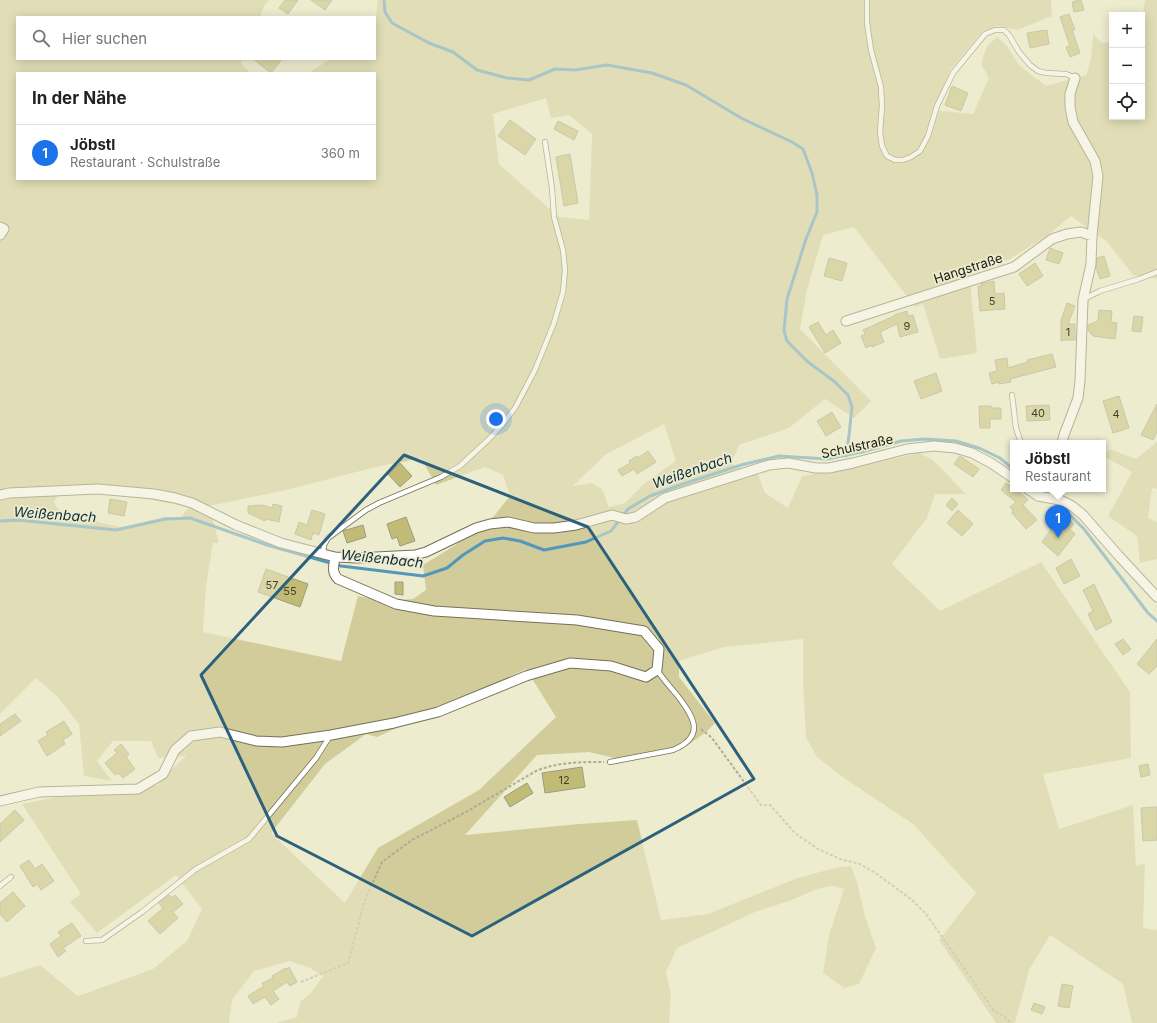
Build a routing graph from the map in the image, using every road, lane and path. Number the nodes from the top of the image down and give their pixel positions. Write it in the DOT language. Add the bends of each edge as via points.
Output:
graph roads {
  1 [pos="867,0"];
  2 [pos="1075,78"];
  3 [pos="545,142"];
  4 [pos="0,227"];
  5 [pos="0,235"];
  6 [pos="1092,236"];
  7 [pos="1157,272"];
  8 [pos="1083,300"];
  9 [pos="846,321"];
  10 [pos="1012,395"];
  11 [pos="1020,440"];
  12 [pos="1063,440"];
  13 [pos="1010,476"];
  14 [pos="1032,492"];
  15 [pos="1054,492"];
  16 [pos="0,495"];
  17 [pos="1057,499"];
  18 [pos="322,553"];
  19 [pos="335,558"];
  20 [pos="1157,597"];
  21 [pos="657,670"];
  22 [pos="694,724"];
  23 [pos="331,735"];
  24 [pos="610,762"];
  25 [pos="2,802"];
  26 [pos="11,877"];
  27 [pos="0,886"];
  28 [pos="86,941"];
  29 [pos="301,982"];
  30 [pos="1011,1023"];
  1 -- 2 [label="lane" via="867,24 882,106 882,146 887,156 895,160 903,160 920,151 953,73 985,34 1004,30 1030,65 1046,73 1066,74"];
  2 -- 6 [label="street" via="1070,94 1073,122 1095,161 1098,176"];
  3 -- 18 [label="lane" via="554,217 563,250 563,292 554,323 535,370 515,408 489,439 460,466 366,510 328,538"];
  4 -- 5 [label="street" via="4,229"];
  6 -- 8 [label="street" via="1091,264"];
  6 -- 9 [label="street, Hangstraße" via="1081,232 1066,234 1052,239 1014,268"];
  7 -- 8 [label="lane" via="1100,291"];
  8 -- 12 [label="street" via="1078,398"];
  10 -- 11 [label="lane"];
  13 -- 19 [label="street, Schulstraße" via="991,463 955,448 907,448 829,468 788,463 769,465 665,498 636,517 626,519 612,515 554,528 534,528 508,522 490,524 415,555"];
  14 -- 17 [label="street" via="1038,496"];
  15 -- 17 [label="street"];
  16 -- 18 [label="street, Schulstraße" via="98,489 154,494 192,503 242,528 281,543"];
  17 -- 20 [label="street" via="1083,515"];
  18 -- 19 [label="street, Schulstraße"];
  19 -- 21 [label="street" via="334,576 396,604 434,611 577,620 644,631 659,649"];
  21 -- 22 [label="lane" via="688,710"];
  21 -- 23 [label="street" via="646,677 611,666 570,664 526,676 438,712"];
  22 -- 24 [label="lane" via="693,734 682,746"];
  22 -- 30 [label="path" via="712,738 761,805 770,805 795,833 818,849 840,859 860,864 912,900 926,914 994,1011"];
  23 -- 25 [label="street" via="282,742 256,740 220,732 191,736 175,750 163,774 138,789 39,792"];
  23 -- 28 [label="lane" via="316,758 249,839 196,869 102,940"];
  24 -- 29 [label="path" via="574,762 546,766 412,840 382,862 365,900 348,962"];
  26 -- 27 [label="lane"];
}
